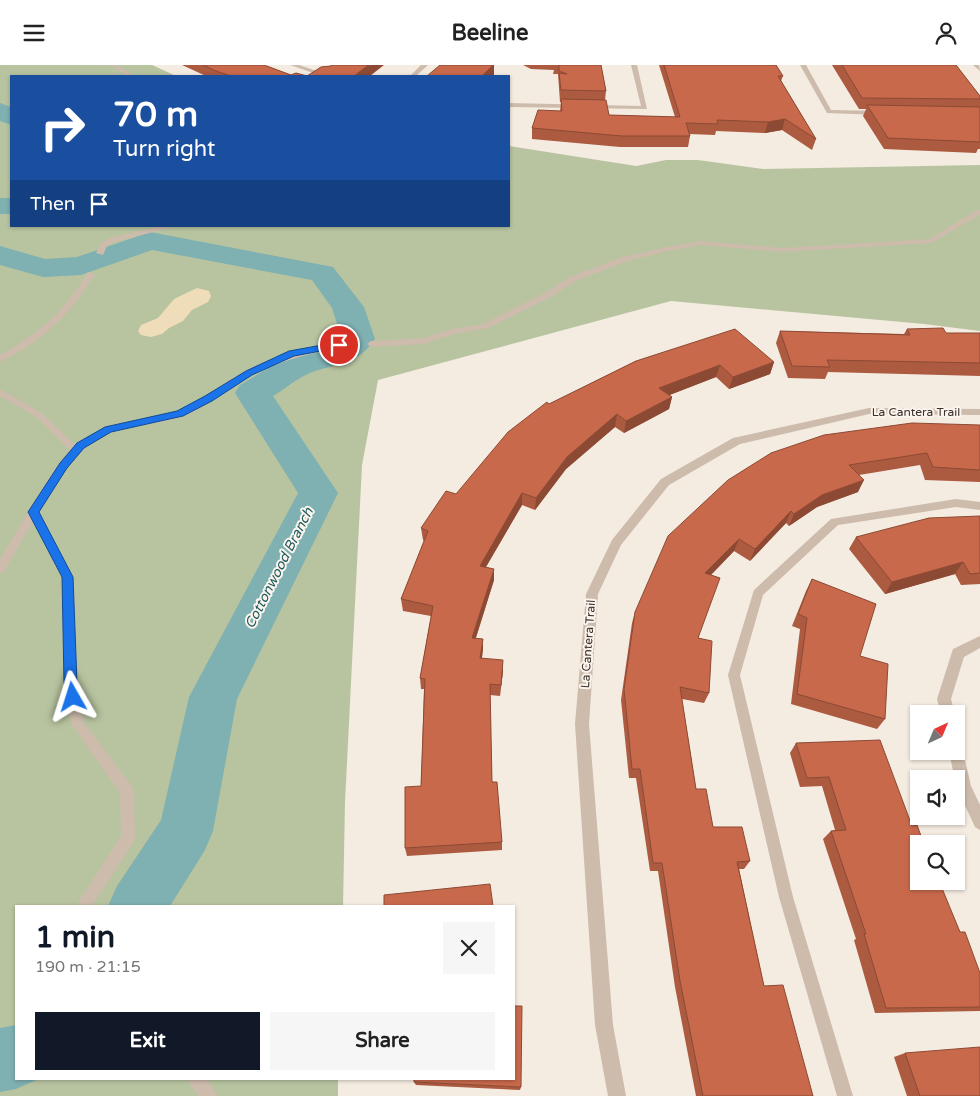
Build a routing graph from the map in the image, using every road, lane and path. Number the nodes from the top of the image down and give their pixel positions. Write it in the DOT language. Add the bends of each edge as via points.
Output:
graph roads {
  1 [pos="112,65"];
  2 [pos="293,65"];
  3 [pos="425,65"];
  4 [pos="634,65"];
  5 [pos="803,65"];
  6 [pos="976,65"];
  7 [pos="980,69"];
  8 [pos="129,75"];
  9 [pos="325,75"];
  10 [pos="413,75"];
  11 [pos="510,105"];
  12 [pos="886,113"];
  13 [pos="980,212"];
  14 [pos="169,227"];
  15 [pos="100,253"];
  16 [pos="91,274"];
  17 [pos="371,343"];
  18 [pos="339,345"];
  19 [pos="0,359"];
  20 [pos="0,392"];
  21 [pos="980,412"];
  22 [pos="76,451"];
  23 [pos="980,506"];
  24 [pos="33,512"];
  25 [pos="0,569"];
  26 [pos="980,642"];
  27 [pos="946,705"];
  28 [pos="958,760"];
  29 [pos="980,822"];
  30 [pos="84,905"];
  31 [pos="197,1080"];
  32 [pos="210,1096"];
  33 [pos="617,1096"];
  34 [pos="845,1096"];
  1 -- 8 [label="lane"];
  2 -- 9 [label="street"];
  3 -- 10 [label="street"];
  4 -- 11 [label="street" via="645,108"];
  5 -- 12 [label="street" via="829,112"];
  6 -- 7 [label="street"];
  13 -- 17 [label="lane" via="931,241 782,250 701,243 667,249 626,259 573,279 485,326 424,341"];
  14 -- 15 [label="lane" via="112,240"];
  16 -- 19 [label="lane" via="63,316 24,346"];
  18 -- 22 [label="lane" via="292,353 249,373 179,414 108,429"];
  20 -- 22 [label="lane" via="39,415"];
  21 -- 33 [label="street, La Cantera Trail" via="869,411 737,441 665,482 616,543 592,594 582,723 604,1025"];
  22 -- 24 [label="lane" via="63,465"];
  23 -- 34 [label="lane" via="956,503 835,522 758,593 734,675 786,897"];
  24 -- 25 [label="lane"];
  24 -- 30 [label="lane" via="68,577 70,683 78,725 127,791 128,838"];
  26 -- 27 [label="street" via="958,653 944,699"];
  28 -- 29 [label="street" via="964,786"];
  31 -- 32 [label="lane"];
}
